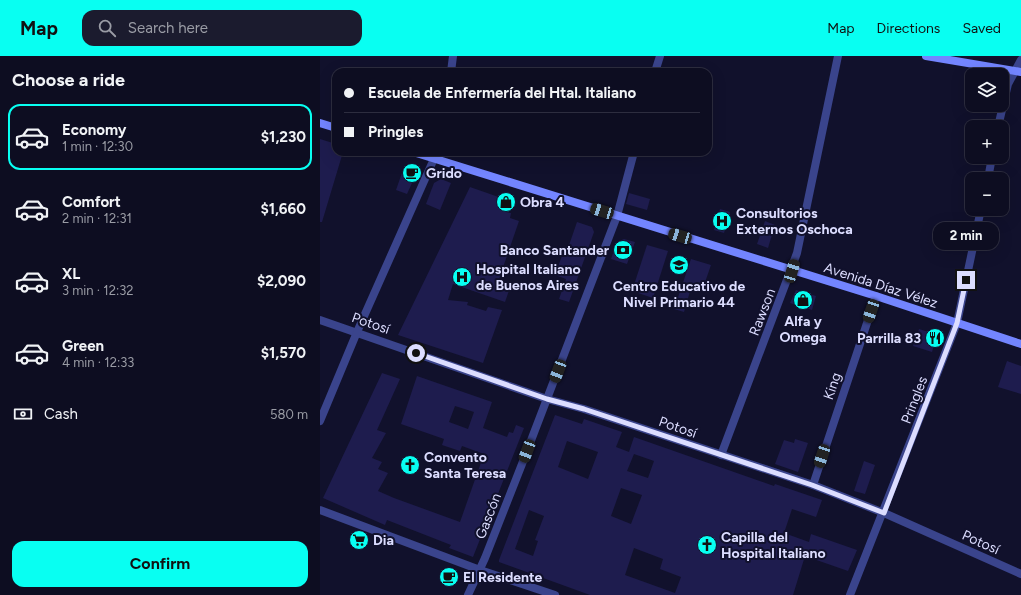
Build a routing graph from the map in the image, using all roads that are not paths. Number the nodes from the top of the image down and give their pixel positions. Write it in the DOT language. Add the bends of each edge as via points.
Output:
graph roads {
  1 [pos="453,56"];
  2 [pos="660,56"];
  3 [pos="838,56"];
  4 [pos="926,56"];
  5 [pos="1021,60"];
  6 [pos="451,68"];
  7 [pos="656,68"];
  8 [pos="1018,72"];
  9 [pos="1000,120"];
  10 [pos="320,122"];
  11 [pos="332,126"];
  12 [pos="436,156"];
  13 [pos="633,156"];
  14 [pos="616,216"];
  15 [pos="980,216"];
  16 [pos="792,271"];
  17 [pos="876,296"];
  18 [pos="320,320"];
  19 [pos="957,323"];
  20 [pos="357,332"];
  21 [pos="1021,344"];
  22 [pos="547,399"];
  23 [pos="320,421"];
  24 [pos="721,455"];
  25 [pos="812,485"];
  26 [pos="320,510"];
  27 [pos="884,513"];
  28 [pos="480,570"];
  29 [pos="1021,574"];
  30 [pos="468,595"];
  31 [pos="555,595"];
  32 [pos="850,595"];
  1 -- 6 [label="street"];
  2 -- 7 [label="street"];
  3 -- 16 [label="street, Rawson"];
  4 -- 8 [label="main road"];
  5 -- 8 [label="street"];
  8 -- 9 [label="street" via="1008,84"];
  10 -- 11 [label="main road"];
  12 -- 14 [label="main road, Avenida Díaz Vélez"];
  12 -- 20 [label="street"];
  13 -- 14 [label="street, Gascón"];
  14 -- 16 [label="main road, Avenida Díaz Vélez"];
  14 -- 22 [label="street, Gascón"];
  15 -- 19 [label="street, Pringles"];
  16 -- 17 [label="main road, Avenida Díaz Vélez"];
  16 -- 24 [label="street, Rawson"];
  17 -- 19 [label="main road, Avenida Díaz Vélez"];
  17 -- 25 [label="street, King"];
  18 -- 20 [label="street, Potosí"];
  19 -- 21 [label="main road, Avenida Díaz Vélez"];
  19 -- 27 [label="street, Pringles"];
  20 -- 22 [label="street, Potosí"];
  20 -- 23 [label="street"];
  22 -- 24 [label="street, Potosí"];
  22 -- 28 [label="street, Gascón"];
  24 -- 25 [label="street, Potosí"];
  25 -- 27 [label="street, Potosí"];
  26 -- 28 [label="street"];
  27 -- 29 [label="street, Potosí"];
  27 -- 32 [label="street, Pringles"];
  28 -- 30 [label="street, Gascón"];
  28 -- 31 [label="street"];
}
